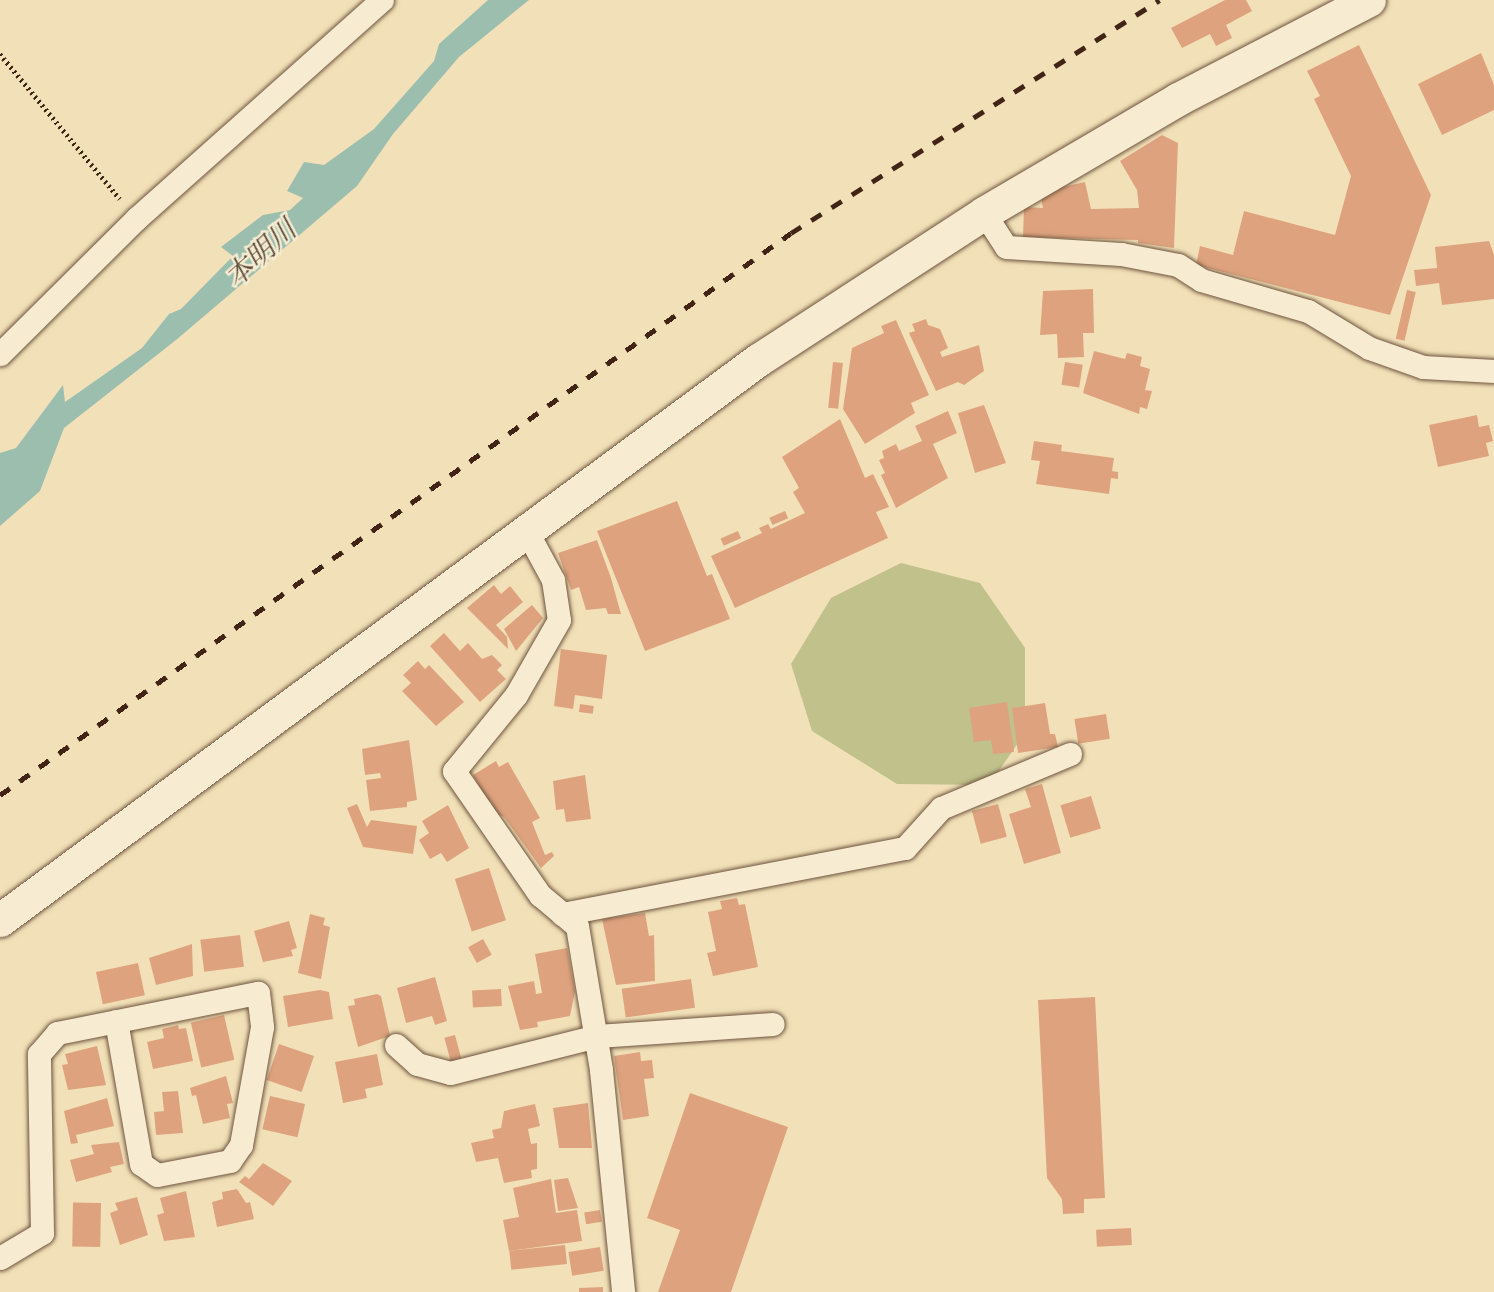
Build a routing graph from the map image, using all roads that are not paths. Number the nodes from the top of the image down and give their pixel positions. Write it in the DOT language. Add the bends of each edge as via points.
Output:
graph roads {
  1 [pos="382,0"];
  2 [pos="1369,0"];
  3 [pos="984,213"];
  4 [pos="0,354"];
  5 [pos="1494,372"];
  6 [pos="526,530"];
  7 [pos="1070,754"];
  8 [pos="562,914"];
  9 [pos="0,920"];
  10 [pos="116,1021"];
  11 [pos="773,1024"];
  12 [pos="597,1036"];
  13 [pos="396,1045"];
  14 [pos="0,1258"];
  15 [pos="623,1292"];
  1 -- 4 [label="street" via="137,218"];
  2 -- 3 [label="street" via="1178,99"];
  3 -- 5 [label="street" via="1006,247 1121,254 1178,265 1201,280 1308,311 1369,348 1423,367"];
  3 -- 6 [label="street" via="758,360"];
  6 -- 8 [label="street" via="553,580 559,620 516,695 454,771 540,895"];
  6 -- 9 [label="street"];
  7 -- 8 [label="street" via="941,808 905,848"];
  8 -- 12 [label="street" via="576,926"];
  10 -- 10 [label="street" via="258,993 262,1027 242,1145 230,1161 157,1175 141,1164"];
  10 -- 14 [label="street" via="57,1033 39,1054 42,1233"];
  11 -- 12 [label="street"];
  12 -- 13 [label="street" via="450,1073 417,1064"];
  12 -- 15 [label="street"];
}
